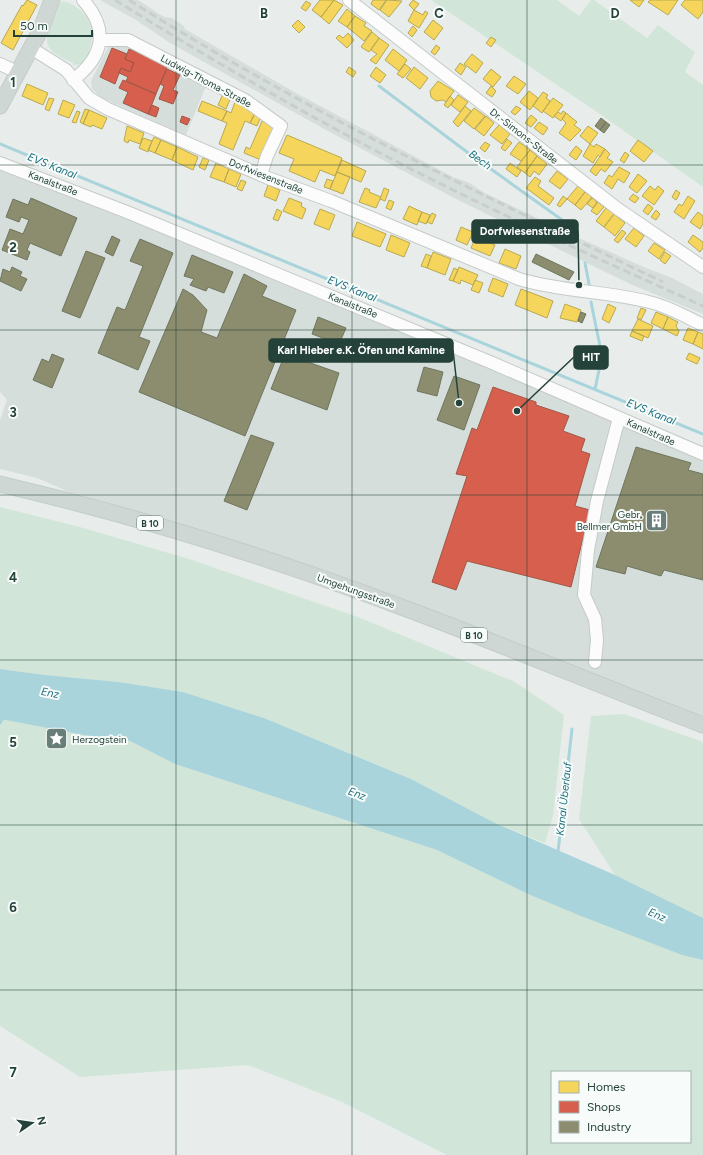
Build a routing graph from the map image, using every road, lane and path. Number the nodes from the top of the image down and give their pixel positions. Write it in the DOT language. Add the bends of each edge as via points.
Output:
graph roads {
  1 [pos="52,0"];
  2 [pos="83,0"];
  3 [pos="349,0"];
  4 [pos="100,40"];
  5 [pos="31,48"];
  6 [pos="0,64"];
  7 [pos="17,72"];
  8 [pos="73,80"];
  9 [pos="0,106"];
  10 [pos="0,162"];
  11 [pos="261,175"];
  12 [pos="703,267"];
  13 [pos="703,325"];
  14 [pos="619,418"];
  15 [pos="703,454"];
  16 [pos="0,484"];
  17 [pos="595,662"];
  18 [pos="703,725"];
  1 -- 5 [label="main road"];
  2 -- 4 [label="street" via="93,11"];
  3 -- 12 [label="street, Dr.-Simons-Straße" via="618,209"];
  4 -- 8 [label="street" via="95,59"];
  4 -- 11 [label="street, Ludwig-Thoma-Straße" via="128,40 245,100 281,126"];
  5 -- 7 [label="main road"];
  5 -- 8 [label="street, Dorfwiesenstraße" via="66,70"];
  6 -- 7 [label="street"];
  7 -- 9 [label="main road"];
  8 -- 11 [label="street, Dorfwiesenstraße" via="89,98 108,108"];
  10 -- 14 [label="street, Kanalstraße" via="362,309"];
  11 -- 13 [label="street, Dorfwiesenstraße" via="520,279 542,286 650,302"];
  14 -- 15 [label="street, Kanalstraße"];
  14 -- 17 [label="street" via="597,501 586,572 584,595 595,619"];
  16 -- 18 [label="main road, Umgehungsstraße / B 10" via="148,522 328,580"];
}
